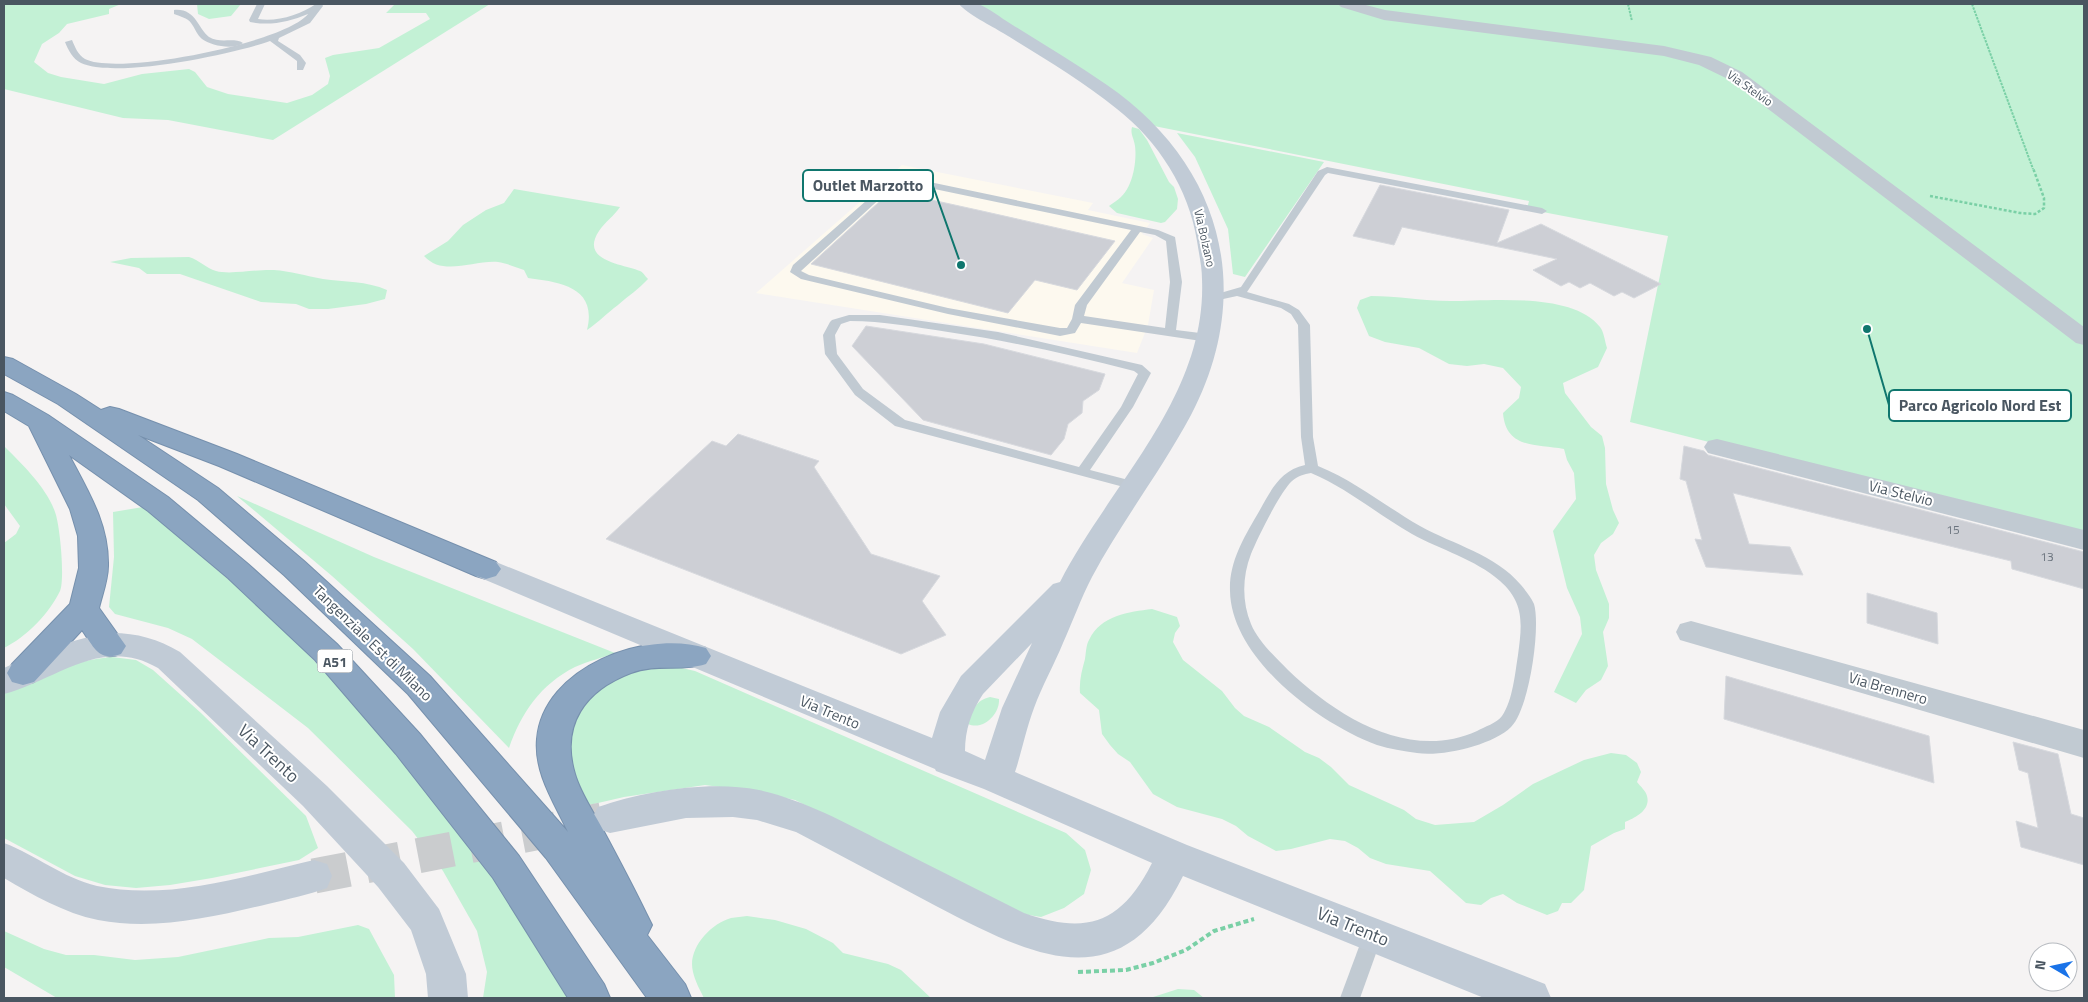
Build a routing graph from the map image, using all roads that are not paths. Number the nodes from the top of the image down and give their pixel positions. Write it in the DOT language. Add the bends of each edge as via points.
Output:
graph roads {
  1 [pos="261,4"];
  2 [pos="967,4"];
  3 [pos="1346,4"];
  4 [pos="321,5"];
  5 [pos="178,12"];
  6 [pos="275,37"];
  7 [pos="262,41"];
  8 [pos="69,42"];
  9 [pos="300,68"];
  10 [pos="1542,211"];
  11 [pos="1137,229"];
  12 [pos="1237,293"];
  13 [pos="1214,298"];
  14 [pos="1078,319"];
  15 [pos="1170,333"];
  16 [pos="1208,338"];
  17 [pos="2084,338"];
  18 [pos="4,364"];
  19 [pos="67,399"];
  20 [pos="4,400"];
  21 [pos="39,421"];
  22 [pos="1717,447"];
  23 [pos="1312,468"];
  24 [pos="1082,472"];
  25 [pos="1135,486"];
  26 [pos="2084,540"];
  27 [pos="486,569"];
  28 [pos="1078,578"];
  29 [pos="84,608"];
  30 [pos="1691,632"];
  31 [pos="110,646"];
  32 [pos="695,656"];
  33 [pos="12,677"];
  34 [pos="2084,744"];
  35 [pos="948,761"];
  36 [pos="996,780"];
  37 [pos="610,818"];
  38 [pos="1174,856"];
  39 [pos="4,859"];
  40 [pos="314,876"];
  41 [pos="1373,934"];
  42 [pos="667,993"];
  43 [pos="448,998"];
  44 [pos="590,998"];
  45 [pos="1350,998"];
  46 [pos="1531,998"];
  1 -- 4 [label="lane" via="252,20 257,22 296,16"];
  2 -- 13 [label="street, Via Bolzano" via="1111,96 1147,126 1178,165 1201,213 1209,243"];
  3 -- 17 [label="street, Via Stelvio" via="1384,15 1664,51 1706,60 1736,76"];
  4 -- 6 [label="lane" via="306,24"];
  5 -- 7 [label="lane" via="194,20 197,30 207,40 221,43"];
  6 -- 7 [label="lane"];
  6 -- 9 [label="lane" via="274,42 283,50 300,58"];
  7 -- 8 [label="lane" via="214,55 128,65 84,62 76,56"];
  10 -- 12 [label="lane" via="1326,170 1245,289"];
  11 -- 14 [label="lane" via="1081,305"];
  11 -- 14 [label="lane" via="901,179 894,181 794,272 948,311 1060,332 1071,331"];
  11 -- 15 [label="lane" via="1171,239 1176,282"];
  12 -- 13 [label="lane"];
  12 -- 23 [label="lane" via="1285,306 1304,326 1307,437"];
  13 -- 16 [label="street, Via Bolzano"];
  14 -- 15 [label="lane"];
  15 -- 16 [label="lane"];
  16 -- 25 [label="street, Via Bolzano" via="1198,374 1181,413"];
  18 -- 19 [label="highway, Tangenziale Est di Milano / A51"];
  19 -- 27 [label="highway" via="228,460"];
  19 -- 42 [label="highway, Tangenziale Est di Milano / A51" via="208,494 294,568 419,685 559,847"];
  20 -- 21 [label="highway, A51"];
  21 -- 29 [label="highway" via="84,509 92,536 94,568"];
  21 -- 44 [label="highway, A51" via="158,504 238,571 326,652 408,744 506,867"];
  22 -- 26 [label="street, Via Stelvio"];
  23 -- 23 [label="lane" via="1297,469 1287,477 1259,522 1244,554 1237,583 1240,614 1250,637 1280,673 1333,716 1380,739 1419,747 1444,746 1476,740 1507,722 1520,692 1527,633 1526,602 1514,586 1494,569 1417,531 1350,486"];
  24 -- 24 [label="lane" via="900,423 859,392 831,354 829,335 836,322 849,318 880,318 998,336 1138,368 1145,373 1127,407"];
  24 -- 25 [label="lane"];
  25 -- 28 [label="street, Via Bolzano"];
  27 -- 32 [label="street, Via Trento"];
  28 -- 35 [label="street" via="962,699 950,728"];
  28 -- 36 [label="street" via="1016,714"];
  29 -- 31 [label="highway"];
  29 -- 33 [label="highway" via="40,657"];
  30 -- 34 [label="street, Via Brennero"];
  31 -- 33 [label="street, Via Trento" via="65,655"];
  31 -- 43 [label="street, Via Trento" via="150,649 169,660 315,796 382,865 426,921 446,974"];
  32 -- 35 [label="street, Via Trento"];
  32 -- 42 [label="highway" via="661,654 613,666 582,686 560,716 554,734 553,752 558,776"];
  35 -- 36 [label="street, Via Trento"];
  36 -- 38 [label="street, Via Trento"];
  37 -- 38 [label="street" via="710,801 748,802 773,807 808,821 1014,927 1043,938 1073,943 1102,940 1122,929 1147,905"];
  38 -- 41 [label="street, Via Trento"];
  39 -- 40 [label="street" via="68,894 102,904 137,908 221,897"];
  41 -- 45 [label="lane"];
  41 -- 46 [label="street, Via Trento"];
}
